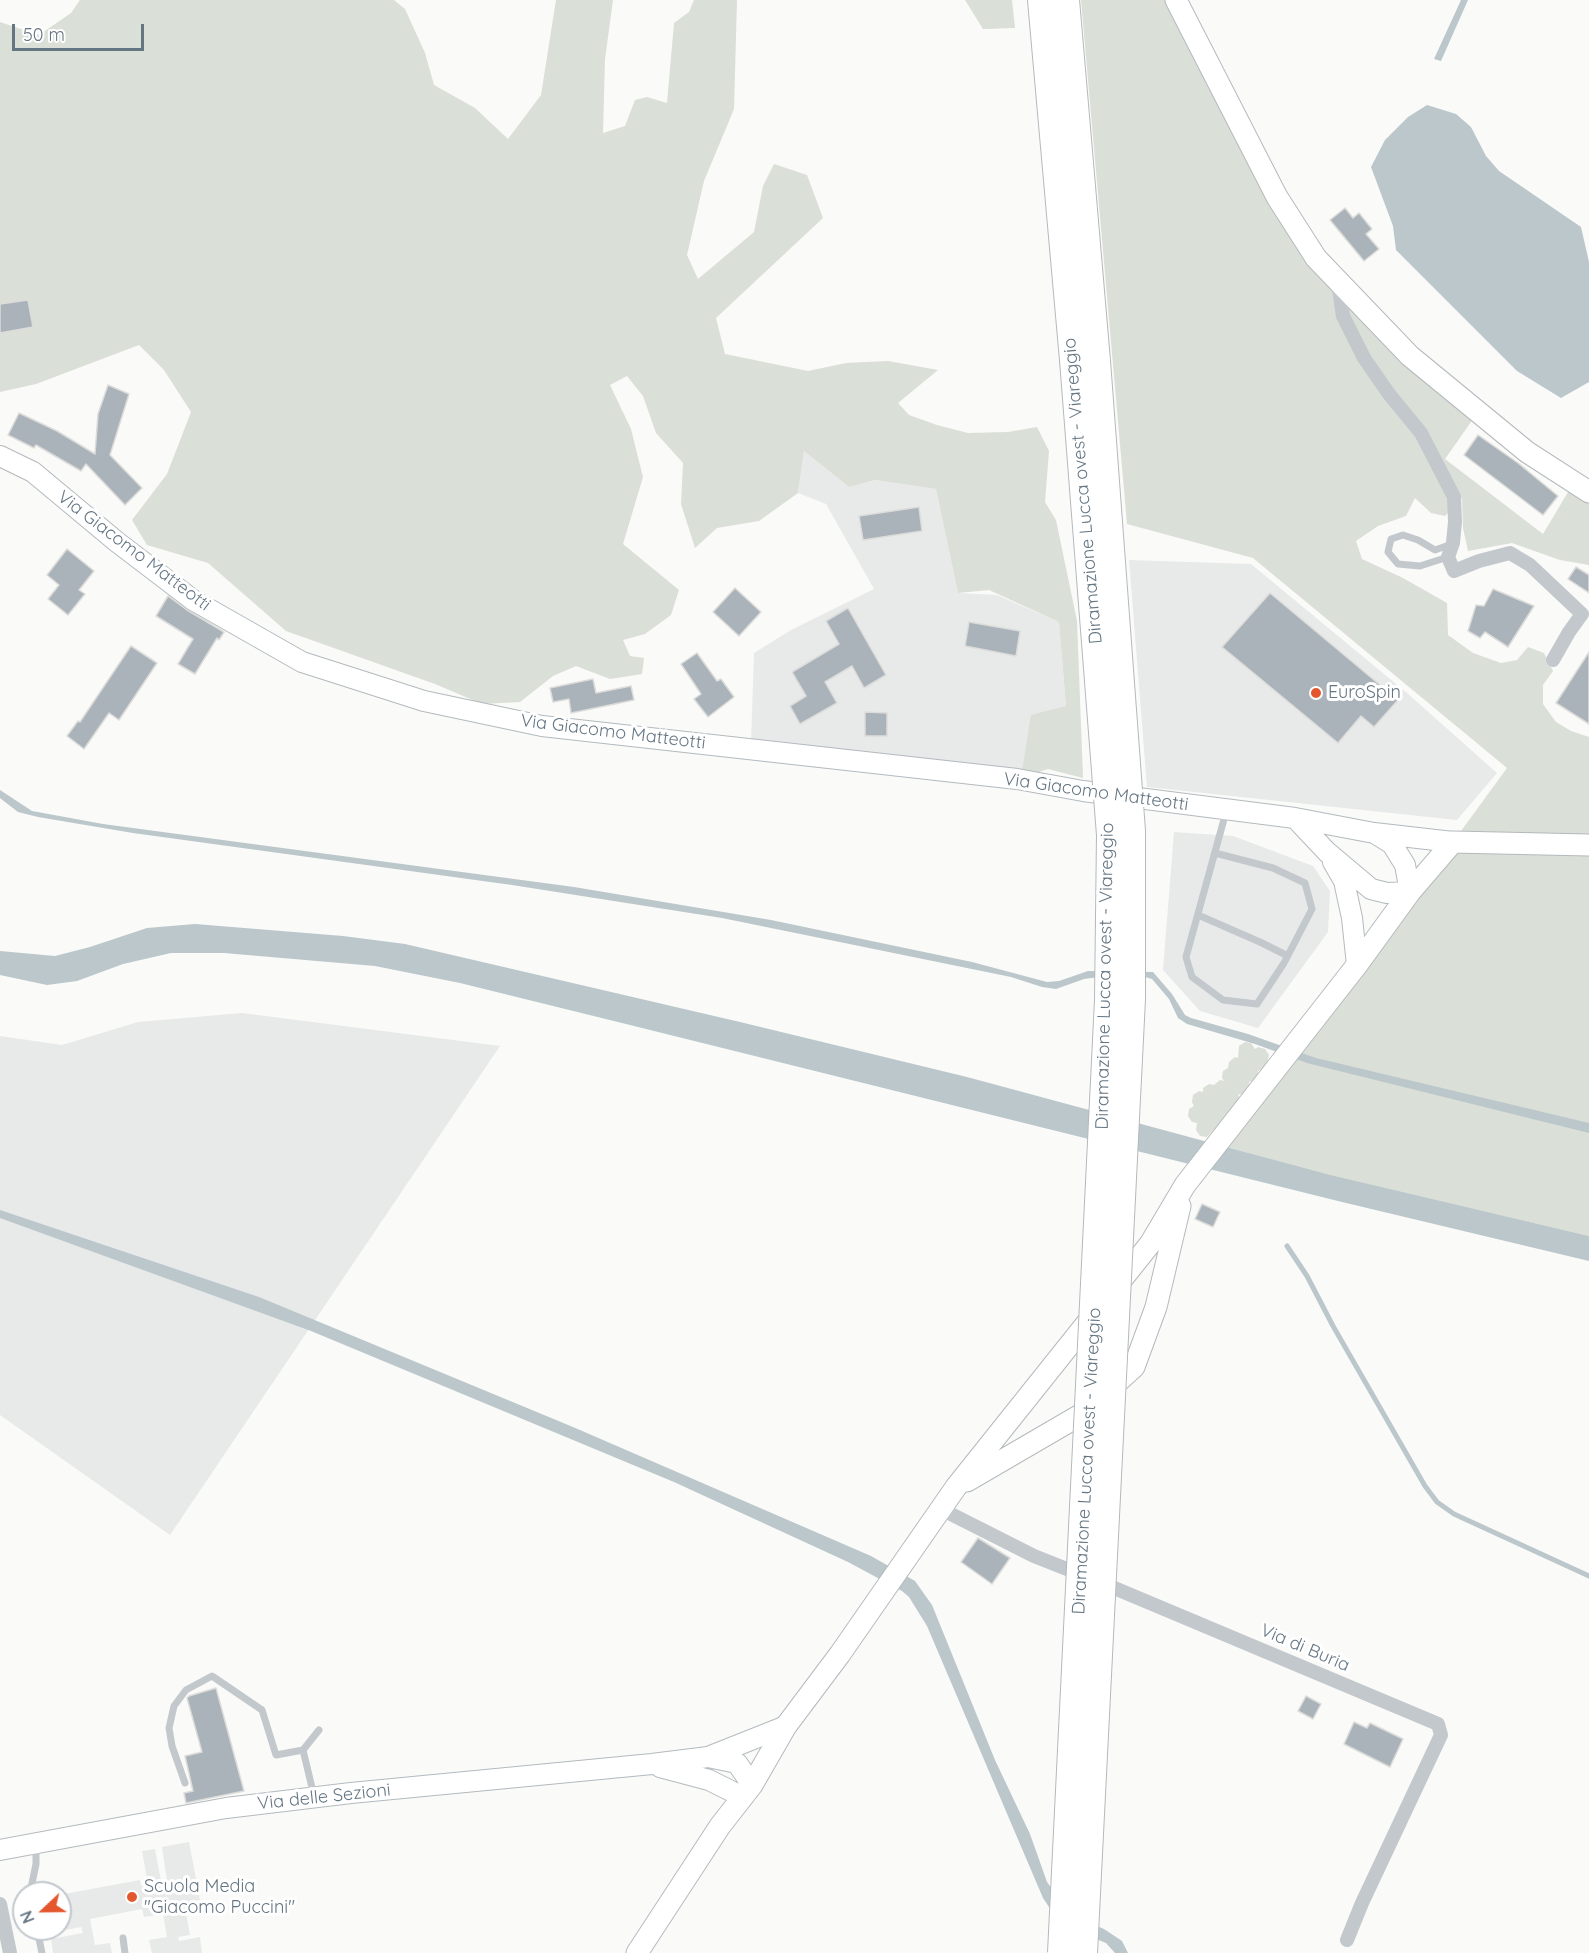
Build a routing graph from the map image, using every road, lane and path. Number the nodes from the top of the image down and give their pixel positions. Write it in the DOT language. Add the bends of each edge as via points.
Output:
graph roads {
  1 [pos="1041,0"];
  2 [pos="1066,0"];
  3 [pos="1176,0"];
  4 [pos="1338,283"];
  5 [pos="1085,360"];
  6 [pos="0,456"];
  7 [pos="1589,492"];
  8 [pos="1453,543"];
  9 [pos="1448,557"];
  10 [pos="1553,660"];
  11 [pos="1227,810"];
  12 [pos="1295,818"];
  13 [pos="1374,833"];
  14 [pos="1453,842"];
  15 [pos="1589,845"];
  16 [pos="1327,852"];
  17 [pos="1215,853"];
  18 [pos="1410,892"];
  19 [pos="1198,915"];
  20 [pos="1288,956"];
  21 [pos="1357,965"];
  22 [pos="1185,1185"];
  23 [pos="956,1487"];
  24 [pos="940,1509"];
  25 [pos="786,1726"];
  26 [pos="319,1730"];
  27 [pos="303,1750"];
  28 [pos="708,1757"];
  29 [pos="652,1764"];
  30 [pos="709,1780"];
  31 [pos="185,1783"];
  32 [pos="748,1791"];
  33 [pos="314,1797"];
  34 [pos="720,1826"];
  35 [pos="36,1843"];
  36 [pos="0,1850"];
  37 [pos="32,1881"];
  38 [pos="0,1904"];
  39 [pos="123,1938"];
  40 [pos="1347,1940"];
  41 [pos="10,1953"];
  42 [pos="125,1953"];
  43 [pos="638,1953"];
  44 [pos="1061,1953"];
  45 [pos="1084,1953"];
  1 -- 5 [label="highway, Diramazione Lucca ovest - Viareggio" via="1047,79"];
  2 -- 5 [label="highway, Diramazione Lucca ovest - Viareggio"];
  3 -- 4 [label="main road" via="1276,197 1316,258"];
  4 -- 7 [label="main road" via="1410,356 1527,452"];
  4 -- 8 [label="street" via="1343,316 1364,358 1421,433 1454,497"];
  5 -- 44 [label="highway, Diramazione Lucca ovest - Viareggio, bridge" via="1110,835 1108,1012"];
  5 -- 45 [label="highway, Diramazione Lucca ovest - Viareggio, bridge" via="1132,831 1132,999"];
  6 -- 11 [label="main road, Via Giacomo Matteotti" via="33,472 193,600 302,662 424,701 542,726 1017,779"];
  8 -- 9 [label="street"];
  8 -- 9 [label="lane" via="1435,550 1404,535 1390,539 1388,552 1398,564 1420,566"];
  9 -- 10 [label="street" via="1454,571 1510,553 1530,565 1582,615"];
  11 -- 12 [label="main road, Via Giacomo Matteotti"];
  11 -- 17 [label="lane"];
  12 -- 13 [label="main road, Via Giacomo Matteotti"];
  12 -- 16 [label="main road"];
  13 -- 14 [label="main road, Via Giacomo Matteotti"];
  13 -- 18 [label="main road, Via Giacomo Matteotti" via="1392,844 1405,865"];
  14 -- 15 [label="main road"];
  14 -- 18 [label="main road"];
  16 -- 18 [label="main road" via="1371,889"];
  16 -- 21 [label="main road" via="1344,881"];
  17 -- 19 [label="lane"];
  17 -- 20 [label="lane" via="1273,868 1305,883 1312,909"];
  18 -- 21 [label="main road"];
  19 -- 20 [label="lane"];
  19 -- 20 [label="lane" via="1186,957 1192,977 1223,1000 1257,1004"];
  21 -- 22 [label="main road"];
  22 -- 23 [label="main road" via="1150,1244"];
  22 -- 23 [label="main road" via="1156,1307 1134,1366 1082,1414"];
  23 -- 24 [label="main road"];
  24 -- 25 [label="main road"];
  24 -- 40 [label="street, Via di Buria" via="1034,1556 1438,1724 1441,1735"];
  25 -- 28 [label="main road, Via delle Sezioni"];
  25 -- 32 [label="main road"];
  26 -- 27 [label="lane"];
  27 -- 31 [label="lane" via="276,1755 262,1710 212,1676 186,1690 174,1706 169,1728"];
  27 -- 33 [label="lane"];
  28 -- 29 [label="main road, Via delle Sezioni"];
  28 -- 32 [label="main road, Via delle Sezioni" via="736,1763"];
  29 -- 30 [label="main road, Via delle Sezioni"];
  29 -- 33 [label="main road, Via delle Sezioni"];
  30 -- 32 [label="main road, Via delle Sezioni"];
  30 -- 34 [label="main road" via="721,1799"];
  32 -- 34 [label="main road"];
  33 -- 35 [label="main road, Via delle Sezioni" via="226,1808"];
  34 -- 43 [label="main road"];
  35 -- 36 [label="main road, Via delle Sezioni"];
  35 -- 37 [label="lane"];
  38 -- 41 [label="street"];
  39 -- 42 [label="lane"];
}
